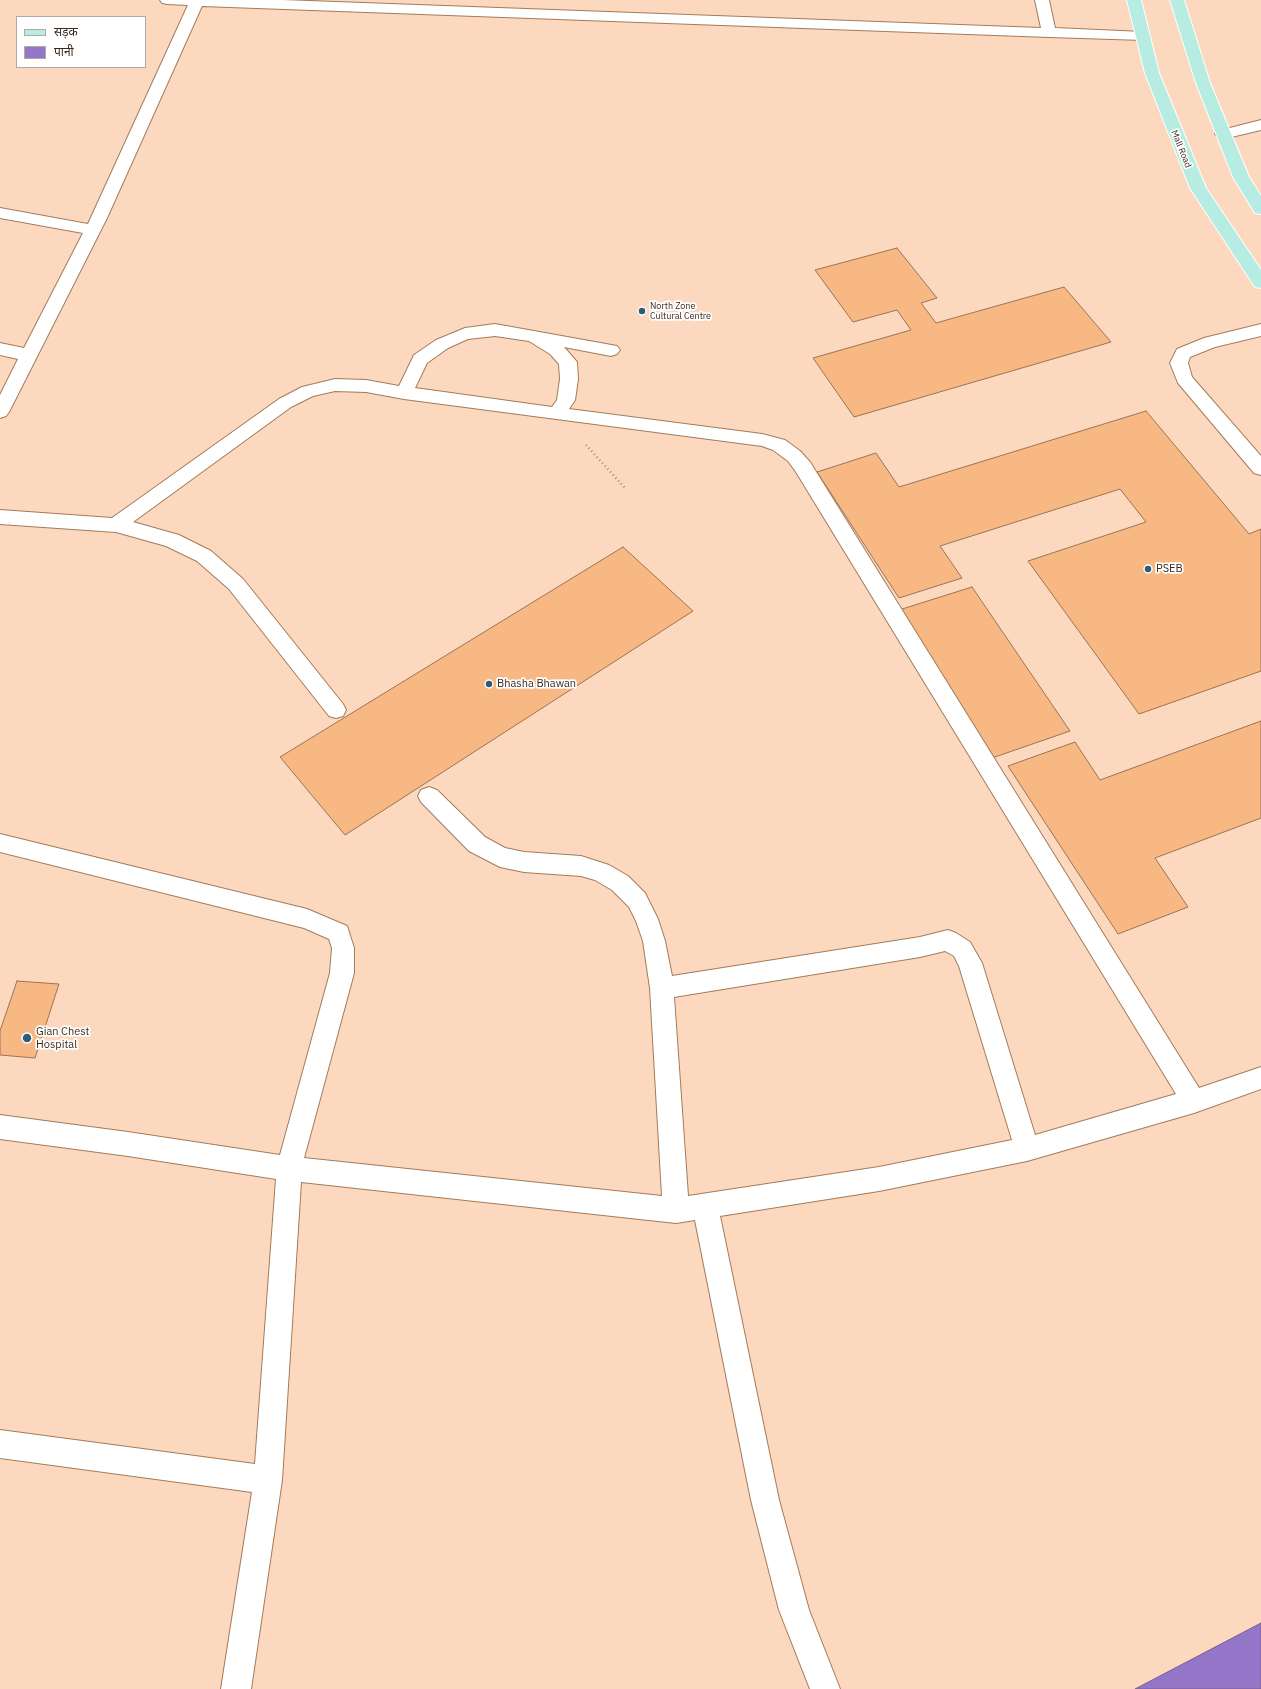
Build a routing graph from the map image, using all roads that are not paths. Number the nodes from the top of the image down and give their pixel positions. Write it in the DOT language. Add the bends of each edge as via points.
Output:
graph roads {
  1 [pos="167,0"];
  2 [pos="1042,0"];
  3 [pos="1134,0"];
  4 [pos="1176,0"];
  5 [pos="197,1"];
  6 [pos="1049,33"];
  7 [pos="1143,36"];
  8 [pos="1261,125"];
  9 [pos="1223,134"];
  10 [pos="1261,209"];
  11 [pos="0,213"];
  12 [pos="93,230"];
  13 [pos="1261,282"];
  14 [pos="1261,330"];
  15 [pos="534,336"];
  16 [pos="0,350"];
  17 [pos="611,350"];
  18 [pos="29,355"];
  19 [pos="404,393"];
  20 [pos="0,412"];
  21 [pos="557,414"];
  22 [pos="1261,468"];
  23 [pos="0,517"];
  24 [pos="116,525"];
  25 [pos="336,710"];
  26 [pos="429,796"];
  27 [pos="0,843"];
  28 [pos="662,988"];
  29 [pos="1261,1078"];
  30 [pos="1194,1101"];
  31 [pos="0,1127"];
  32 [pos="1027,1149"];
  33 [pos="289,1169"];
  34 [pos="705,1206"];
  35 [pos="676,1210"];
  36 [pos="0,1444"];
  37 [pos="268,1480"];
  38 [pos="236,1689"];
  39 [pos="825,1689"];
  1 -- 5 [label="street"];
  2 -- 6 [label="street"];
  3 -- 7 [label="main road, Mall Road"];
  4 -- 9 [label="main road"];
  5 -- 6 [label="street"];
  5 -- 12 [label="street"];
  6 -- 7 [label="street"];
  7 -- 13 [label="main road, Mall Road" via="1152,73 1198,188"];
  8 -- 9 [label="street"];
  9 -- 10 [label="main road" via="1241,177"];
  11 -- 12 [label="street"];
  12 -- 18 [label="street"];
  14 -- 22 [label="street" via="1210,342 1183,353 1179,363 1184,379"];
  15 -- 17 [label="street"];
  15 -- 19 [label="street" via="495,330 465,334 442,344 420,359"];
  15 -- 21 [label="street" via="556,350 568,362 566,400"];
  16 -- 18 [label="street"];
  18 -- 20 [label="street"];
  19 -- 21 [label="street"];
  19 -- 24 [label="street" via="366,386 335,385 308,391 285,403"];
  21 -- 30 [label="street" via="762,440 779,445 794,456 812,481"];
  23 -- 24 [label="street"];
  24 -- 25 [label="street" via="172,540 204,556 236,584"];
  26 -- 28 [label="street" via="478,844 500,856 524,862 582,866 601,872 620,883 637,900 647,920 654,941"];
  27 -- 33 [label="street" via="308,919 339,933 343,948 342,973"];
  28 -- 32 [label="street" via="920,947 948,940 962,949 970,963"];
  28 -- 35 [label="street"];
  29 -- 30 [label="street"];
  30 -- 32 [label="street"];
  31 -- 33 [label="street"];
  32 -- 34 [label="street" via="879,1179"];
  33 -- 35 [label="street"];
  33 -- 37 [label="street"];
  34 -- 35 [label="street"];
  34 -- 39 [label="street" via="765,1500 794,1610"];
  36 -- 37 [label="street"];
  37 -- 38 [label="street"];
}
